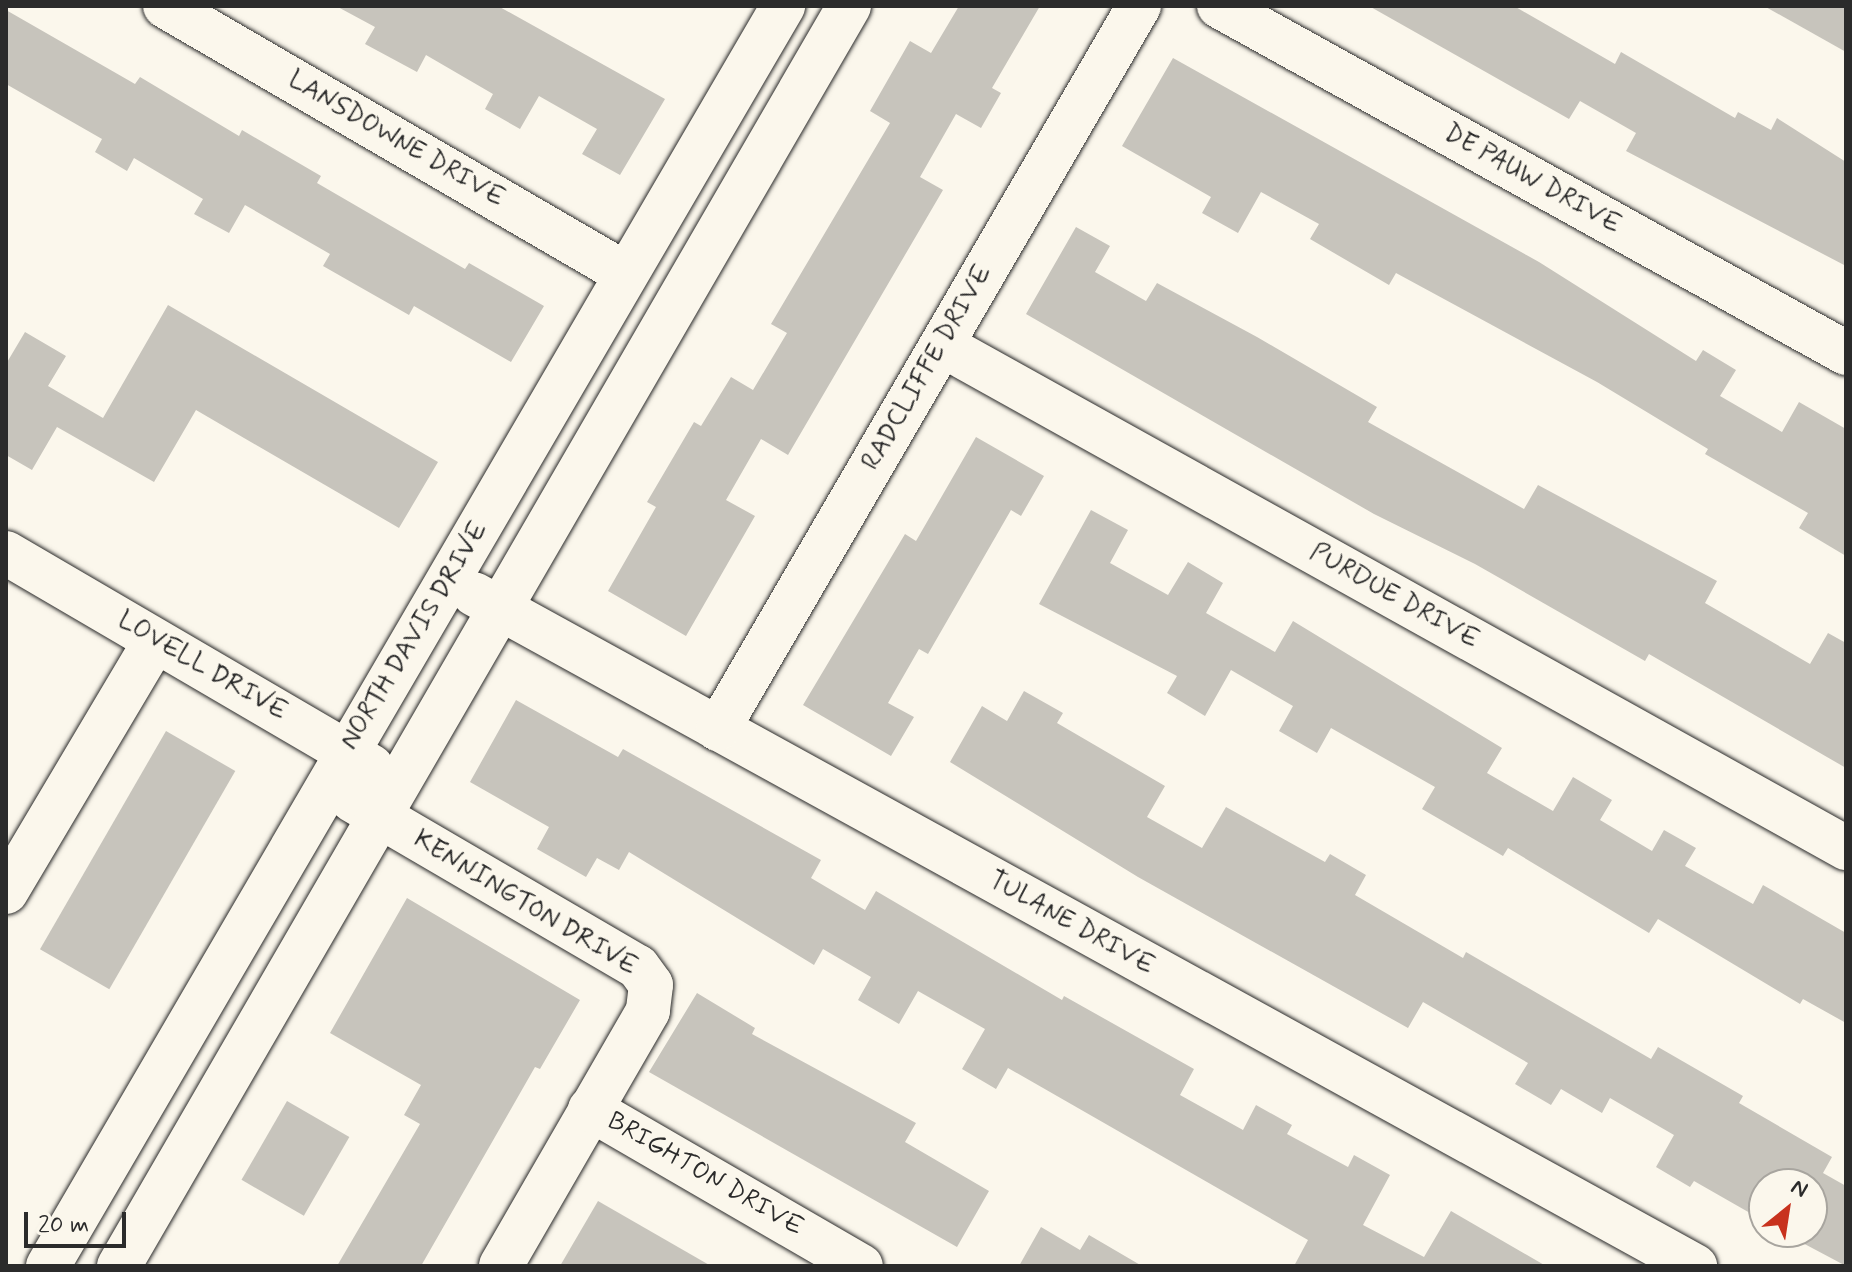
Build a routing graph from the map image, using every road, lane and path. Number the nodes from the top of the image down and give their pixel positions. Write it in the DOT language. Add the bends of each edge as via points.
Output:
graph roads {
  1 [pos="165,6"];
  2 [pos="783,6"];
  3 [pos="849,6"];
  4 [pos="1139,6"];
  5 [pos="1219,6"];
  6 [pos="626,274"];
  7 [pos="942,345"];
  8 [pos="1846,353"];
  9 [pos="6,553"];
  10 [pos="449,580"];
  11 [pos="498,607"];
  12 [pos="155,641"];
  13 [pos="718,729"];
  14 [pos="336,768"];
  15 [pos="388,799"];
  16 [pos="1846,848"];
  17 [pos="6,892"];
  18 [pos="590,1109"];
  19 [pos="48,1266"];
  20 [pos="119,1266"];
  21 [pos="501,1266"];
  22 [pos="861,1266"];
  23 [pos="1695,1266"];
  1 -- 6 [label="street, LANSDOWNE DRIVE"];
  2 -- 6 [label="street, NORTH DAVIS DRIVE"];
  3 -- 11 [label="street"];
  4 -- 7 [label="street, RADCLIFFE DRIVE"];
  5 -- 8 [label="street, DE PAUW DRIVE"];
  6 -- 10 [label="street, NORTH DAVIS DRIVE"];
  7 -- 13 [label="street, RADCLIFFE DRIVE"];
  7 -- 16 [label="street, PURDUE DRIVE"];
  9 -- 12 [label="street, LOVELL DRIVE"];
  10 -- 11 [label="street, TULANE DRIVE"];
  10 -- 14 [label="street, NORTH DAVIS DRIVE"];
  11 -- 13 [label="street, TULANE DRIVE"];
  11 -- 15 [label="street"];
  12 -- 14 [label="street, LOVELL DRIVE"];
  12 -- 17 [label="street"];
  13 -- 23 [label="street, TULANE DRIVE"];
  14 -- 15 [label="street, KENNINGTON DRIVE"];
  14 -- 19 [label="street, NORTH DAVIS DRIVE"];
  15 -- 18 [label="street, KENNINGTON DRIVE" via="638,967 651,985 648,1011"];
  15 -- 20 [label="street"];
  18 -- 21 [label="street, KENNINGTON DRIVE"];
  18 -- 22 [label="street, BRIGHTON DRIVE"];
}
